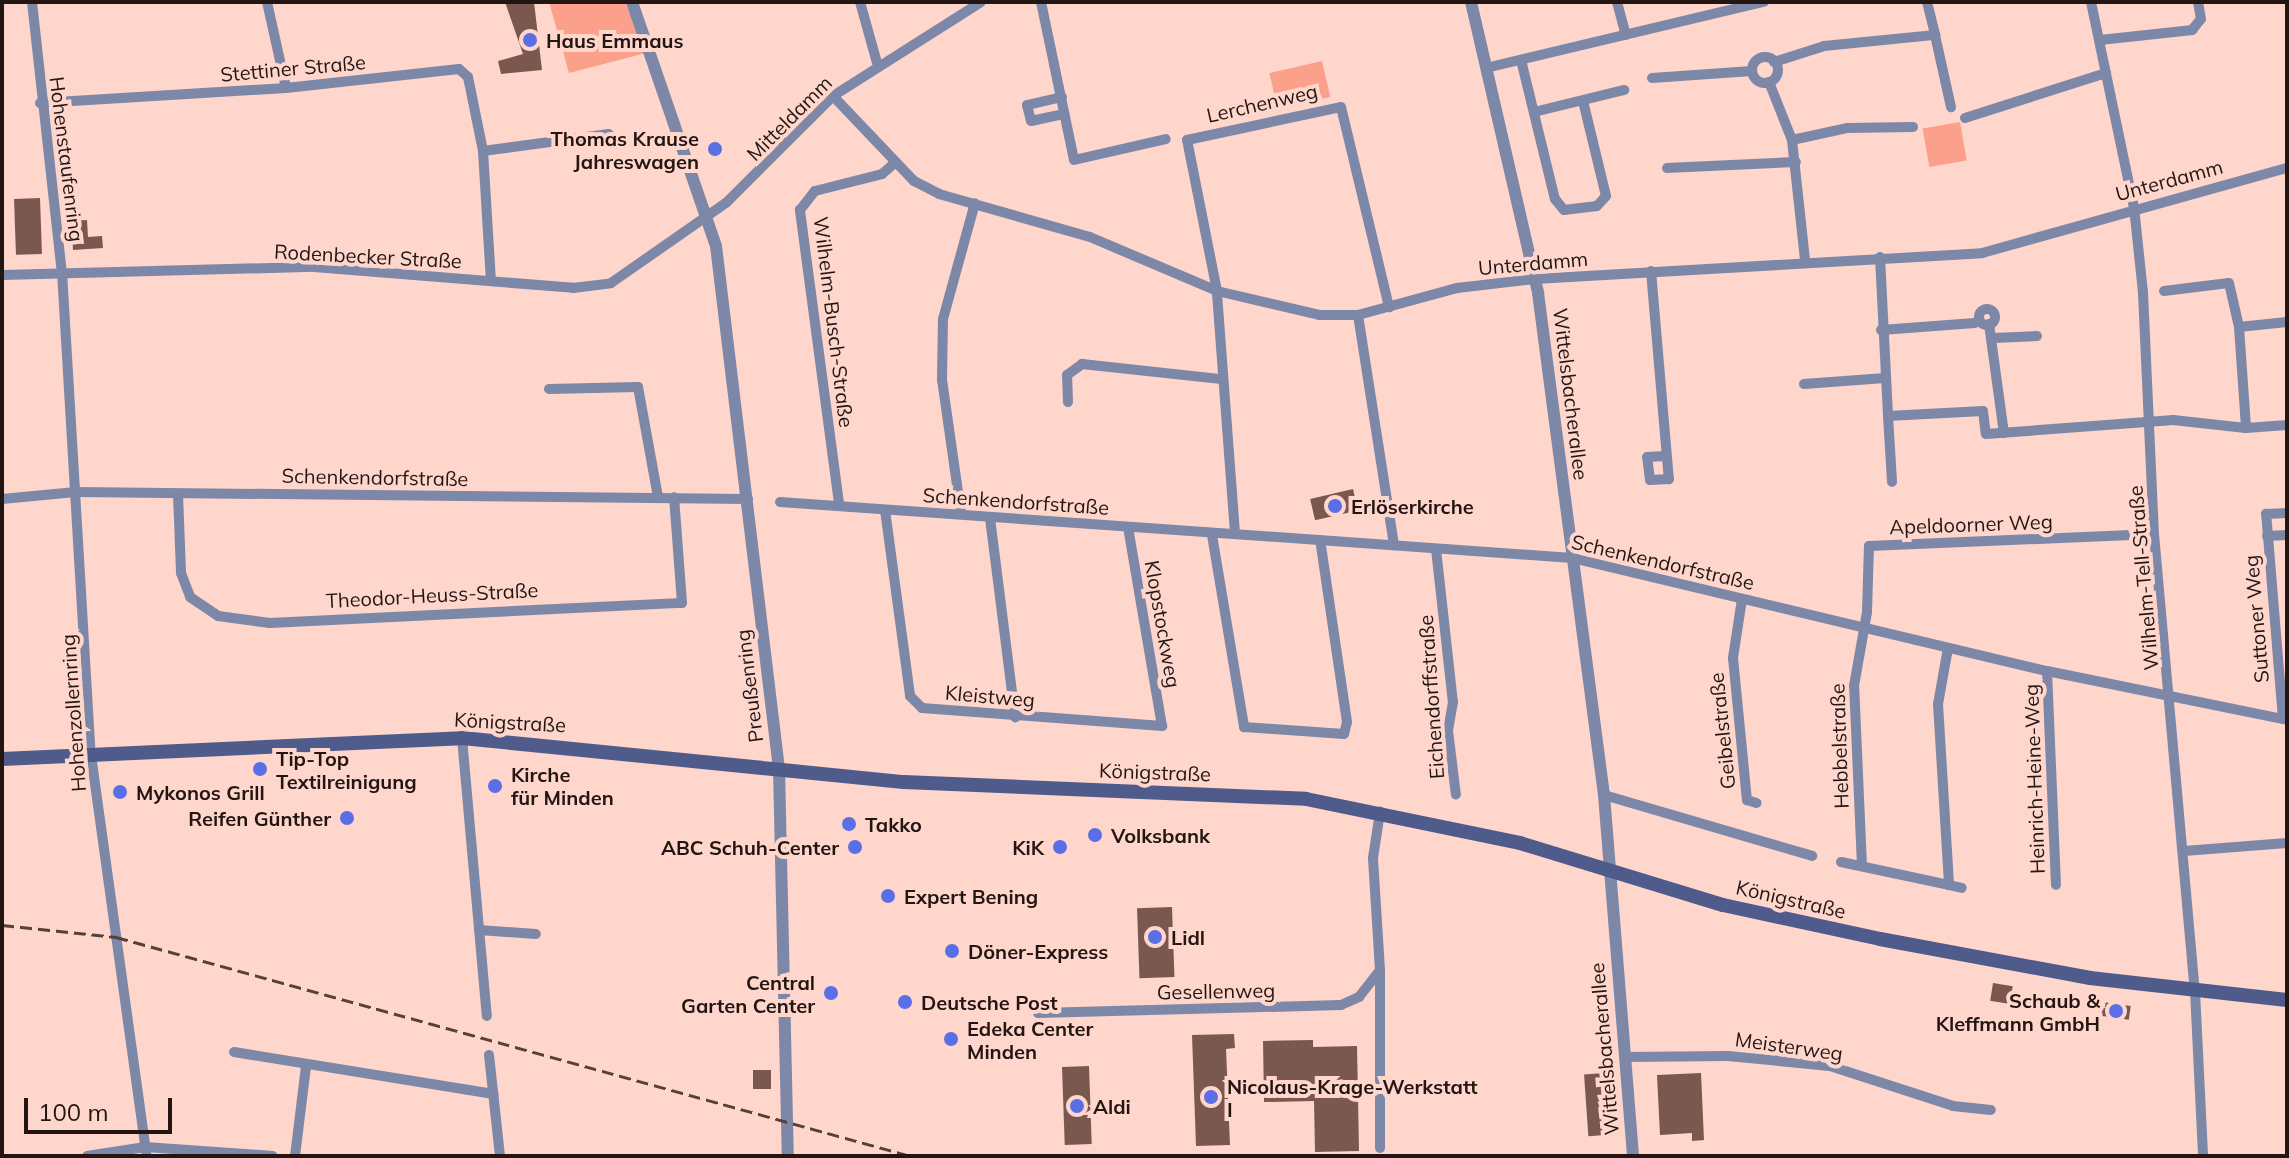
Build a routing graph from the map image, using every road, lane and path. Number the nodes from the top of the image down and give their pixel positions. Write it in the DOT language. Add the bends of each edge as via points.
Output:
graph roads {
  1 [pos="32,2"];
  2 [pos="267,2"];
  3 [pos="632,2"];
  4 [pos="860,2"];
  5 [pos="981,2"];
  6 [pos="1041,2"];
  7 [pos="1471,2"];
  8 [pos="1617,2"];
  9 [pos="1764,2"];
  10 [pos="1927,2"];
  11 [pos="2091,2"];
  12 [pos="2198,2"];
  13 [pos="1626,35"];
  14 [pos="1935,35"];
  15 [pos="2100,40"];
  16 [pos="1521,60"];
  17 [pos="1774,62"];
  18 [pos="877,63"];
  19 [pos="1486,68"];
  20 [pos="1752,71"];
  21 [pos="2106,73"];
  22 [pos="1652,78"];
  23 [pos="1769,82"];
  24 [pos="286,88"];
  25 [pos="1624,90"];
  26 [pos="833,96"];
  27 [pos="1062,97"];
  28 [pos="1583,101"];
  29 [pos="40,103"];
  30 [pos="1951,107"];
  31 [pos="1534,112"];
  32 [pos="1064,114"];
  33 [pos="1965,118"];
  34 [pos="1913,127"];
  35 [pos="609,134"];
  36 [pos="1166,139"];
  37 [pos="1792,140"];
  38 [pos="483,151"];
  39 [pos="896,162"];
  40 [pos="1796,162"];
  41 [pos="1667,168"];
  42 [pos="2287,168"];
  43 [pos="975,203"];
  44 [pos="2134,207"];
  45 [pos="709,214"];
  46 [pos="1880,257"];
  47 [pos="1805,260"];
  48 [pos="1651,271"];
  49 [pos="62,272"];
  50 [pos="2,275"];
  51 [pos="1535,279"];
  52 [pos="491,281"];
  53 [pos="1217,291"];
  54 [pos="2164,291"];
  55 [pos="1389,307"];
  56 [pos="1358,315"];
  57 [pos="2287,322"];
  58 [pos="1975,323"];
  59 [pos="1989,324"];
  60 [pos="2239,327"];
  61 [pos="1881,330"];
  62 [pos="2037,336"];
  63 [pos="1993,338"];
  64 [pos="1885,378"];
  65 [pos="1219,379"];
  66 [pos="1804,384"];
  67 [pos="549,389"];
  68 [pos="1068,402"];
  69 [pos="2001,409"];
  70 [pos="1983,411"];
  71 [pos="1888,416"];
  72 [pos="2151,422"];
  73 [pos="2287,425"];
  74 [pos="2246,428"];
  75 [pos="2004,433"];
  76 [pos="1666,456"];
  77 [pos="1892,482"];
  78 [pos="76,492"];
  79 [pos="178,494"];
  80 [pos="658,497"];
  81 [pos="674,497"];
  82 [pos="2,499"];
  83 [pos="748,499"];
  84 [pos="780,502"];
  85 [pos="839,503"];
  86 [pos="885,510"];
  87 [pos="961,513"];
  88 [pos="2287,513"];
  89 [pos="990,518"];
  90 [pos="1128,528"];
  91 [pos="1235,533"];
  92 [pos="2154,534"];
  93 [pos="1212,535"];
  94 [pos="2287,535"];
  95 [pos="2267,536"];
  96 [pos="1320,540"];
  97 [pos="1394,545"];
  98 [pos="1436,549"];
  99 [pos="1572,558"];
  100 [pos="1742,599"];
  101 [pos="1860,625"];
  102 [pos="1948,648"];
  103 [pos="2047,671"];
  104 [pos="2171,695"];
  105 [pos="1015,717"];
  106 [pos="2285,720"];
  107 [pos="1162,726"];
  108 [pos="462,738"];
  109 [pos="91,755"];
  110 [pos="2,759"];
  111 [pos="779,769"];
  112 [pos="1456,795"];
  113 [pos="1604,795"];
  114 [pos="1757,803"];
  115 [pos="1380,812"];
  116 [pos="2287,843"];
  117 [pos="2184,851"];
  118 [pos="1812,856"];
  119 [pos="1841,862"];
  120 [pos="1862,866"];
  121 [pos="1610,869"];
  122 [pos="1949,885"];
  123 [pos="2056,885"];
  124 [pos="1962,888"];
  125 [pos="479,930"];
  126 [pos="536,934"];
  127 [pos="1380,970"];
  128 [pos="2195,991"];
  129 [pos="2287,1000"];
  130 [pos="1038,1013"];
  131 [pos="487,1016"];
  132 [pos="234,1052"];
  133 [pos="489,1055"];
  134 [pos="1625,1057"];
  135 [pos="306,1066"];
  136 [pos="494,1094"];
  137 [pos="1991,1110"];
  138 [pos="1380,1148"];
  139 [pos="146,1152"];
  140 [pos="87,1156"];
  141 [pos="266,1156"];
  142 [pos="273,1156"];
  143 [pos="295,1156"];
  144 [pos="500,1156"];
  145 [pos="788,1156"];
  146 [pos="1633,1156"];
  147 [pos="2203,1156"];
  1 -- 29 [label="street, Hohenstaufenring"];
  2 -- 24 [label="street"];
  3 -- 45 [label="street, Preußenring"];
  4 -- 18 [label="street"];
  5 -- 18 [label="street, Mitteldamm"];
  6 -- 27 [label="street"];
  7 -- 19 [label="street, Wittelsbacherallee"];
  8 -- 13 [label="street"];
  9 -- 13 [label="street"];
  10 -- 14 [label="street"];
  11 -- 15 [label="street, Wilhelm-Tell-Straße"];
  12 -- 15 [label="street" via="2201,19 2192,30"];
  13 -- 16 [label="street"];
  14 -- 17 [label="street" via="1824,46"];
  14 -- 30 [label="street"];
  15 -- 21 [label="street, Wilhelm-Tell-Straße"];
  16 -- 19 [label="street"];
  16 -- 31 [label="street"];
  17 -- 20 [label="street" via="1759,58"];
  17 -- 23 [label="street" via="1777,71"];
  18 -- 26 [label="street, Mitteldamm"];
  19 -- 51 [label="street, Wittelsbacherallee"];
  20 -- 22 [label="street"];
  20 -- 23 [label="street" via="1758,81"];
  21 -- 33 [label="street"];
  21 -- 44 [label="street, Wilhelm-Tell-Straße"];
  23 -- 37 [label="street"];
  24 -- 29 [label="street, Stettiner Straße"];
  24 -- 38 [label="street, Stettiner Straße" via="459,69 468,77"];
  25 -- 28 [label="street"];
  26 -- 39 [label="street, Unterdamm"];
  26 -- 45 [label="street, Mitteldamm" via="795,140"];
  27 -- 32 [label="street"];
  27 -- 32 [label="street" via="1027,105 1031,121"];
  28 -- 31 [label="street"];
  28 -- 31 [label="street" via="1606,196 1597,206 1564,210 1558,205"];
  29 -- 49 [label="street, Hohenstaufenring"];
  32 -- 36 [label="street" via="1074,160"];
  34 -- 37 [label="street" via="1847,128"];
  35 -- 38 [label="street"];
  37 -- 40 [label="street"];
  38 -- 52 [label="street, Stettiner Straße"];
  39 -- 43 [label="street, Unterdamm" via="914,181"];
  39 -- 85 [label="street, Wilhelm-Busch-Straße" via="882,174 815,191 800,210"];
  40 -- 41 [label="street"];
  40 -- 47 [label="street"];
  42 -- 44 [label="street, Unterdamm"];
  43 -- 53 [label="street, Unterdamm" via="1090,237"];
  43 -- 87 [label="street" via="943,319 942,380"];
  44 -- 46 [label="street, Unterdamm" via="1982,253"];
  44 -- 72 [label="street, Wilhelm-Tell-Straße"];
  45 -- 52 [label="street, Rodenbecker Straße" via="611,283 573,288"];
  45 -- 83 [label="street, Preußenring"];
  46 -- 47 [label="street, Unterdamm"];
  46 -- 61 [label="street"];
  47 -- 48 [label="street, Unterdamm"];
  48 -- 51 [label="street, Unterdamm"];
  48 -- 76 [label="street"];
  49 -- 50 [label="street, Rodenbecker Straße"];
  49 -- 52 [label="street, Rodenbecker Straße" via="314,267"];
  49 -- 78 [label="street, Hohenzollernring"];
  51 -- 55 [label="street, Unterdamm" via="1457,288"];
  51 -- 99 [label="street, Wittelsbacherallee"];
  53 -- 55 [label="street, Lerchenweg" via="1187,140 1333,105 1346,114"];
  53 -- 56 [label="street, Unterdamm" via="1286,311"];
  53 -- 65 [label="street"];
  54 -- 60 [label="street" via="2229,283"];
  55 -- 56 [label="street, Unterdamm"];
  56 -- 97 [label="street"];
  57 -- 60 [label="street"];
  58 -- 61 [label="street"];
  59 -- 63 [label="street"];
  60 -- 74 [label="street"];
  61 -- 64 [label="street"];
  62 -- 63 [label="street"];
  63 -- 69 [label="street"];
  64 -- 66 [label="street"];
  64 -- 71 [label="street"];
  65 -- 68 [label="street" via="1082,364 1067,375"];
  65 -- 91 [label="street"];
  67 -- 80 [label="street" via="638,387"];
  69 -- 70 [label="street"];
  69 -- 75 [label="street"];
  70 -- 71 [label="street"];
  70 -- 75 [label="street" via="1986,434"];
  71 -- 77 [label="street"];
  72 -- 74 [label="street"];
  72 -- 75 [label="street"];
  72 -- 92 [label="street, Wilhelm-Tell-Straße"];
  73 -- 74 [label="street"];
  78 -- 79 [label="street, Schenkendorfstraße"];
  78 -- 82 [label="street, Schenkendorfstraße"];
  78 -- 109 [label="street, Hohenzollernring"];
  79 -- 80 [label="street, Schenkendorfstraße"];
  79 -- 81 [label="street, Theodor-Heuss-Straße" via="181,573 190,597 218,616 270,623 682,603"];
  80 -- 81 [label="street, Schenkendorfstraße"];
  81 -- 83 [label="street, Schenkendorfstraße"];
  83 -- 111 [label="street, Preußenring"];
  84 -- 85 [label="street, Schenkendorfstraße"];
  85 -- 86 [label="street, Schenkendorfstraße"];
  86 -- 87 [label="street, Schenkendorfstraße"];
  86 -- 105 [label="street, Kleistweg" via="910,696 922,708"];
  87 -- 89 [label="street, Schenkendorfstraße"];
  88 -- 95 [label="street, Suttoner Weg" via="2266,514"];
  89 -- 90 [label="street, Schenkendorfstraße"];
  89 -- 105 [label="street"];
  90 -- 93 [label="street, Schenkendorfstraße"];
  90 -- 107 [label="street, Klopstockweg"];
  91 -- 93 [label="street, Schenkendorfstraße"];
  91 -- 96 [label="street, Schenkendorfstraße"];
  92 -- 101 [label="street, Apeldoorner Weg" via="1869,546 1867,612"];
  92 -- 104 [label="street, Wilhelm-Tell-Straße"];
  93 -- 96 [label="street" via="1244,727 1344,734 1347,722"];
  94 -- 95 [label="street"];
  95 -- 106 [label="street, Suttoner Weg"];
  96 -- 97 [label="street, Schenkendorfstraße"];
  97 -- 98 [label="street, Schenkendorfstraße"];
  98 -- 99 [label="street, Schenkendorfstraße"];
  98 -- 112 [label="street, Eichendorffstraße" via="1453,702 1448,731"];
  99 -- 100 [label="street, Schenkendorfstraße"];
  99 -- 113 [label="street, Wittelsbacherallee"];
  100 -- 101 [label="street, Schenkendorfstraße"];
  100 -- 114 [label="street, Geibelstraße" via="1733,658 1747,800"];
  101 -- 102 [label="street, Schenkendorfstraße"];
  101 -- 120 [label="street, Hebbelstraße" via="1854,686"];
  102 -- 103 [label="street, Schenkendorfstraße"];
  102 -- 122 [label="street" via="1938,704"];
  103 -- 104 [label="street, Schenkendorfstraße"];
  103 -- 123 [label="street, Heinrich-Heine-Weg"];
  104 -- 106 [label="street, Schenkendorfstraße"];
  104 -- 117 [label="street, Wilhelm-Tell-Straße"];
  105 -- 107 [label="street, Kleistweg"];
  108 -- 109 [label="main road, Königstraße"];
  108 -- 111 [label="main road, Königstraße"];
  108 -- 125 [label="street"];
  109 -- 110 [label="main road, Königstraße"];
  109 -- 139 [label="street, Hohenzollernring"];
  111 -- 115 [label="main road, Königstraße" via="904,782 1306,799"];
  111 -- 145 [label="street, Preußenring"];
  113 -- 118 [label="street"];
  113 -- 121 [label="street, Wittelsbacherallee"];
  115 -- 121 [label="main road, Königstraße"];
  115 -- 127 [label="street" via="1373,858"];
  116 -- 117 [label="street"];
  117 -- 128 [label="street, Wilhelm-Tell-Straße"];
  119 -- 120 [label="street"];
  120 -- 122 [label="street"];
  121 -- 128 [label="main road, Königstraße" via="1781,919 2061,973"];
  121 -- 134 [label="street, Wittelsbacherallee"];
  122 -- 124 [label="street"];
  125 -- 126 [label="street"];
  125 -- 131 [label="street"];
  127 -- 130 [label="street, Gesellenweg" via="1359,997 1341,1005"];
  127 -- 138 [label="street"];
  128 -- 129 [label="main road, Königstraße"];
  128 -- 147 [label="street, Wilhelm-Tell-Straße"];
  132 -- 135 [label="street" via="285,1057"];
  133 -- 136 [label="street"];
  134 -- 137 [label="street, Meisterweg" via="1728,1056 1830,1066 1953,1106"];
  134 -- 146 [label="street, Wittelsbacherallee"];
  135 -- 136 [label="street" via="342,1066"];
  135 -- 143 [label="street"];
  136 -- 144 [label="street"];
  139 -- 140 [label="street"];
  139 -- 141 [label="street"];
  141 -- 142 [label="street"];
}
